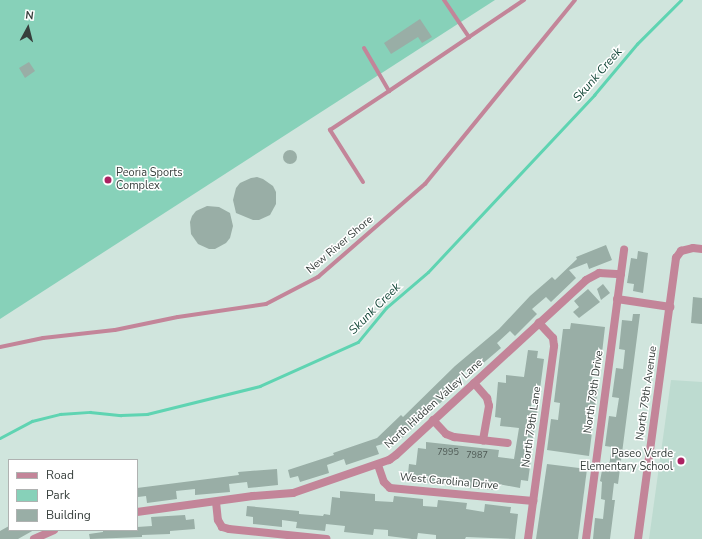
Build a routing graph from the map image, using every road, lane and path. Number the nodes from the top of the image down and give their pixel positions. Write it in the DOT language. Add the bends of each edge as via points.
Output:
graph roads {
  1 [pos="444,0"];
  2 [pos="524,0"];
  3 [pos="575,0"];
  4 [pos="469,37"];
  5 [pos="364,48"];
  6 [pos="389,91"];
  7 [pos="363,182"];
  8 [pos="624,248"];
  9 [pos="702,249"];
  10 [pos="621,274"];
  11 [pos="617,299"];
  12 [pos="670,307"];
  13 [pos="539,323"];
  14 [pos="0,347"];
  15 [pos="474,384"];
  16 [pos="433,420"];
  17 [pos="483,440"];
  18 [pos="508,443"];
  19 [pos="378,465"];
  20 [pos="533,501"];
  21 [pos="216,502"];
  22 [pos="138,512"];
  23 [pos="52,531"];
  24 [pos="38,538"];
  25 [pos="326,539"];
  26 [pos="528,539"];
  27 [pos="586,539"];
  28 [pos="638,539"];
  1 -- 4 [label="lane"];
  2 -- 4 [label="lane"];
  3 -- 14 [label="lane, New River Shore" via="425,184 318,277 266,304 178,317 115,330 43,338"];
  4 -- 6 [label="lane"];
  5 -- 6 [label="lane"];
  6 -- 7 [label="lane" via="330,130"];
  8 -- 10 [label="street, North 79th Drive"];
  9 -- 12 [label="street, North 79th Avenue" via="681,251 676,258"];
  10 -- 11 [label="street, North 79th Drive"];
  10 -- 13 [label="street, North Hidden Valley Lane" via="599,273 586,280"];
  11 -- 12 [label="street"];
  11 -- 27 [label="street, North 79th Drive"];
  12 -- 28 [label="street, North 79th Avenue"];
  13 -- 15 [label="street, North Hidden Valley Lane"];
  13 -- 20 [label="street, North 79th Lane" via="553,338 554,346"];
  15 -- 16 [label="street, North Hidden Valley Lane"];
  15 -- 17 [label="street" via="487,398 489,406"];
  16 -- 17 [label="street" via="446,434"];
  16 -- 19 [label="street, North Hidden Valley Lane" via="396,455"];
  17 -- 18 [label="street"];
  19 -- 20 [label="street, West Carolina Drive" via="384,482 390,488"];
  19 -- 21 [label="street, North Hidden Valley Lane" via="293,493"];
  20 -- 26 [label="street, North 79th Lane"];
  21 -- 22 [label="street, North Hidden Valley Lane"];
  21 -- 25 [label="street" via="218,520 222,527"];
  23 -- 24 [label="street"];
}
